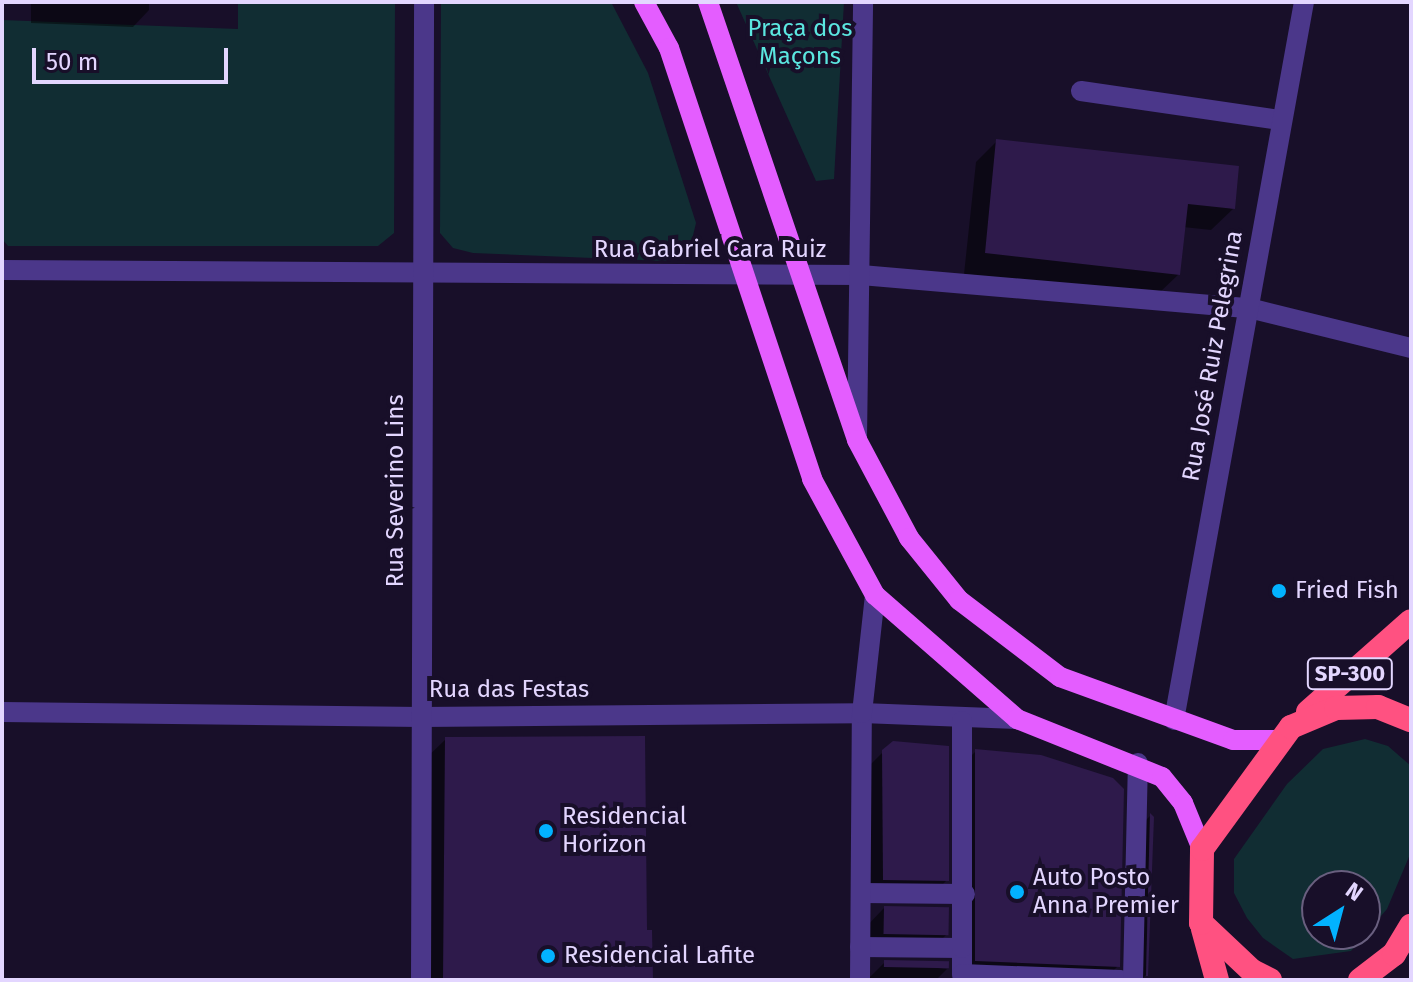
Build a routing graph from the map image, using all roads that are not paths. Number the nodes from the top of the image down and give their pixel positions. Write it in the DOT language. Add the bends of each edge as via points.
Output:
graph roads {
  1 [pos="424,2"];
  2 [pos="644,2"];
  3 [pos="708,2"];
  4 [pos="863,2"];
  5 [pos="1304,2"];
  6 [pos="1081,91"];
  7 [pos="1281,120"];
  8 [pos="2,270"];
  9 [pos="424,275"];
  10 [pos="861,275"];
  11 [pos="744,278"];
  12 [pos="802,278"];
  13 [pos="1249,308"];
  14 [pos="1411,348"];
  15 [pos="857,440"];
  16 [pos="875,595"];
  17 [pos="1411,621"];
  18 [pos="2,712"];
  19 [pos="862,713"];
  20 [pos="421,717"];
  21 [pos="1017,719"];
  22 [pos="1174,720"];
  23 [pos="1411,720"];
  24 [pos="962,721"];
  25 [pos="1285,734"];
  26 [pos="1138,763"];
  27 [pos="1202,849"];
  28 [pos="861,893"];
  29 [pos="965,894"];
  30 [pos="1201,923"];
  31 [pos="1411,926"];
  32 [pos="860,947"];
  33 [pos="962,948"];
  34 [pos="421,980"];
  35 [pos="860,980"];
  36 [pos="1121,980"];
  37 [pos="1133,980"];
  38 [pos="1217,980"];
  39 [pos="1270,980"];
  40 [pos="1360,980"];
  1 -- 9 [label="street, Rua Severino Lins"];
  2 -- 11 [label="main road" via="669,48"];
  3 -- 12 [label="main road"];
  4 -- 10 [label="street"];
  5 -- 7 [label="street, Rua José Ruiz Pelegrina"];
  6 -- 7 [label="street"];
  7 -- 13 [label="street, Rua José Ruiz Pelegrina"];
  8 -- 9 [label="street, Rua Gabriel Cara Ruiz"];
  9 -- 11 [label="street, Rua Gabriel Cara Ruiz"];
  9 -- 20 [label="street, Rua Severino Lins"];
  10 -- 12 [label="street, Rua Gabriel Cara Ruiz"];
  10 -- 13 [label="street, Rua Gabriel Cara Ruiz"];
  10 -- 15 [label="street"];
  11 -- 12 [label="street, Rua Gabriel Cara Ruiz"];
  11 -- 16 [label="main road" via="812,479"];
  12 -- 15 [label="main road"];
  13 -- 14 [label="street, Rua Gabriel Cara Ruiz"];
  13 -- 22 [label="street, Rua José Ruiz Pelegrina"];
  15 -- 22 [label="main road" via="909,538 959,600 1060,677"];
  16 -- 19 [label="street"];
  16 -- 21 [label="main road"];
  17 -- 25 [label="highway, SP-300"];
  18 -- 20 [label="street, Rua das Festas"];
  19 -- 20 [label="street, Rua das Festas"];
  19 -- 24 [label="street, Rua das Festas"];
  19 -- 28 [label="street"];
  20 -- 34 [label="street, Rua Severino Lins"];
  21 -- 24 [label="street, Rua das Festas"];
  21 -- 26 [label="main road"];
  22 -- 25 [label="main road" via="1233,740"];
  23 -- 25 [label="highway" via="1378,707 1336,708"];
  24 -- 29 [label="street"];
  25 -- 27 [label="highway"];
  26 -- 27 [label="main road" via="1162,777 1183,803"];
  26 -- 37 [label="street"];
  27 -- 30 [label="highway"];
  28 -- 29 [label="street"];
  28 -- 32 [label="street"];
  29 -- 33 [label="street"];
  30 -- 38 [label="highway"];
  30 -- 39 [label="highway" via="1252,971"];
  31 -- 40 [label="highway" via="1394,954"];
  32 -- 33 [label="street"];
  32 -- 35 [label="street"];
  33 -- 36 [label="street" via="962,974"];
}
